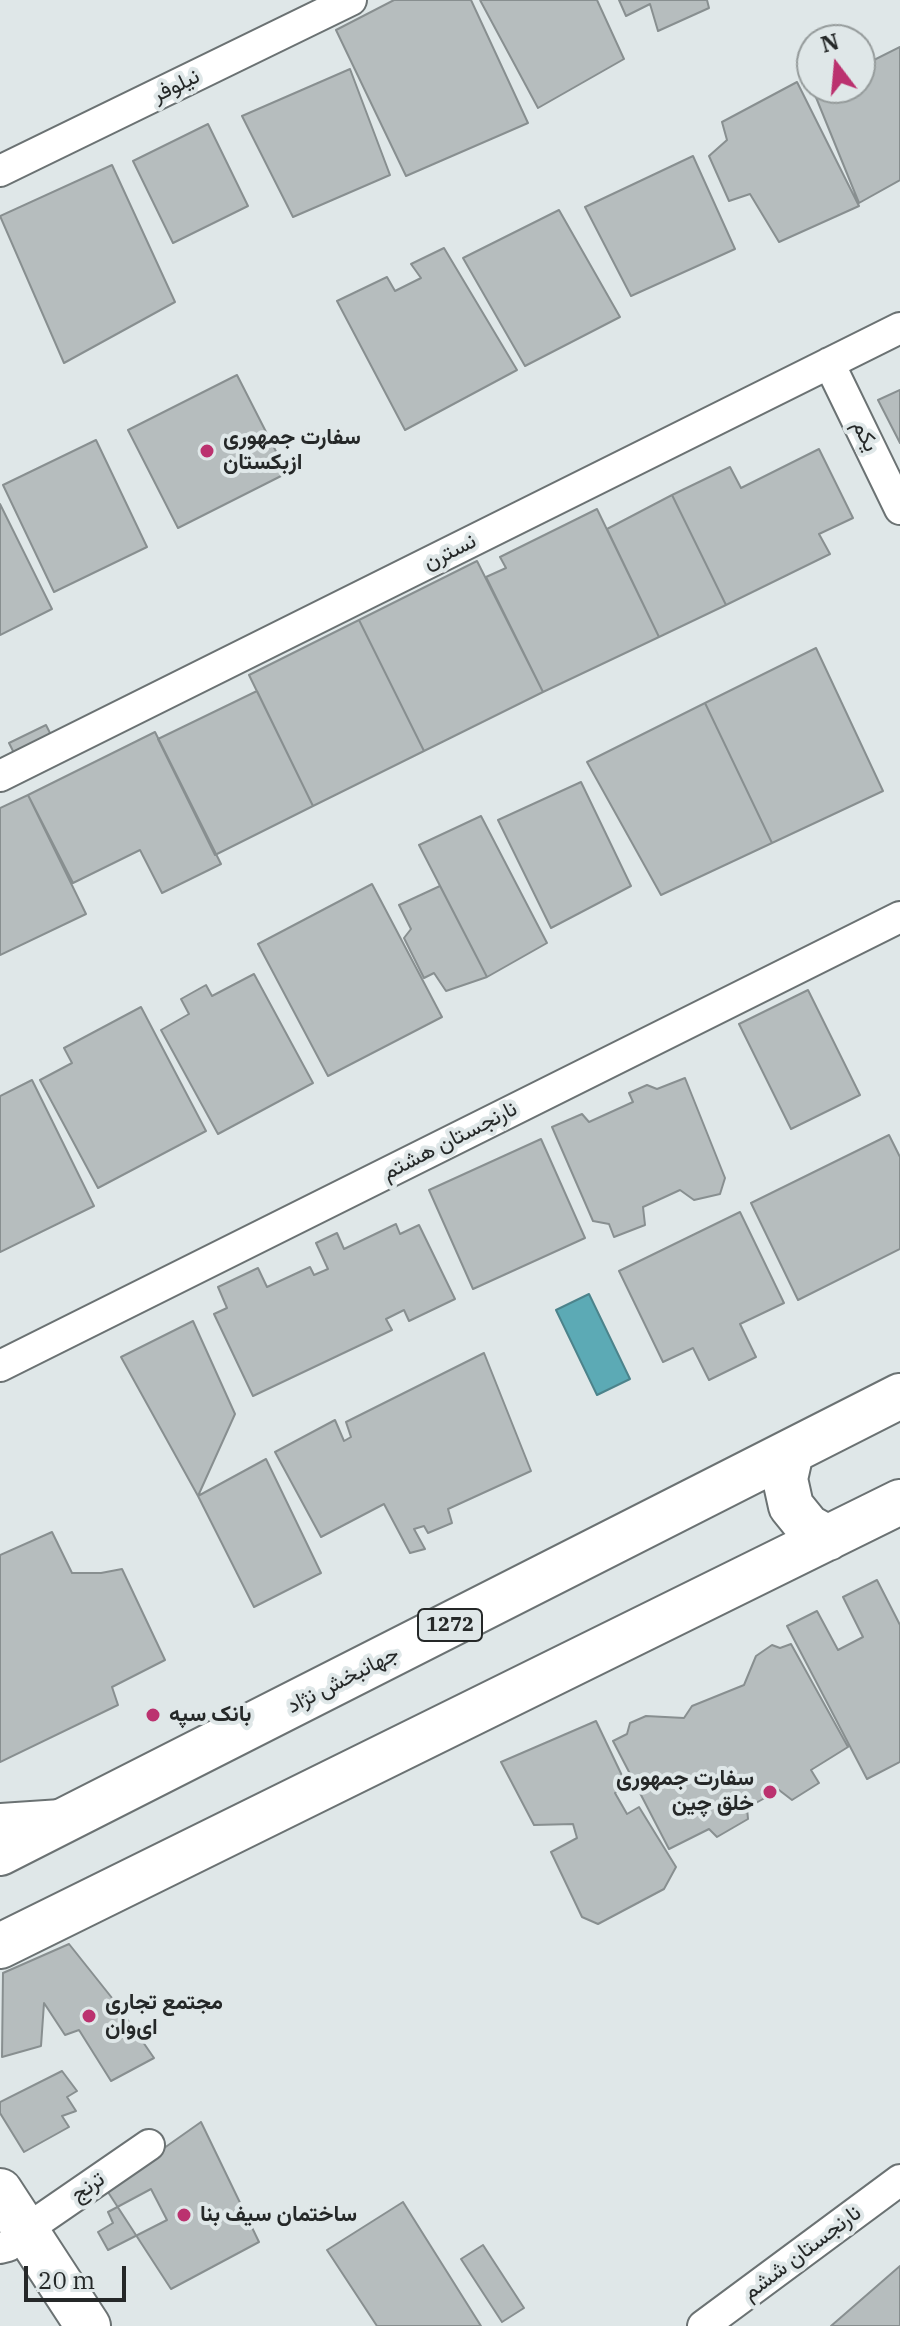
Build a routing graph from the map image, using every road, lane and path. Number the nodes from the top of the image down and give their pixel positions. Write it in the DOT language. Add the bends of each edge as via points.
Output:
graph roads {
  1 [pos="351,0"];
  2 [pos="0,171"];
  3 [pos="900,328"];
  4 [pos="829,363"];
  5 [pos="900,509"];
  6 [pos="0,776"];
  7 [pos="900,917"];
  8 [pos="0,1366"];
  9 [pos="900,1396"];
  10 [pos="791,1452"];
  11 [pos="900,1502"];
  12 [pos="828,1538"];
  13 [pos="79,1814"];
  14 [pos="0,1819"];
  15 [pos="0,1853"];
  16 [pos="0,1946"];
  17 [pos="149,2145"];
  18 [pos="900,2180"];
  19 [pos="0,2191"];
  20 [pos="13,2238"];
  21 [pos="88,2326"];
  22 [pos="703,2326"];
  1 -- 2 [label="street, نیلوفر"];
  3 -- 4 [label="street, نسترن"];
  4 -- 5 [label="street, یکم"];
  4 -- 6 [label="street, نسترن"];
  7 -- 8 [label="street, نارنجستان هشتم"];
  9 -- 10 [label="main road, جهانبخش نژاد / 1272"];
  10 -- 12 [label="main road" via="785,1479 791,1506 808,1527"];
  10 -- 13 [label="main road, جهانبخش نژاد / 1272"];
  11 -- 12 [label="main road"];
  12 -- 16 [label="main road"];
  13 -- 14 [label="street"];
  13 -- 15 [label="main road, جهانبخش نژاد / 1272"];
  17 -- 20 [label="street, ترنج"];
  18 -- 22 [label="street, نارنجستان ششم"];
  19 -- 20 [label="main road"];
  20 -- 21 [label="main road"];
}
